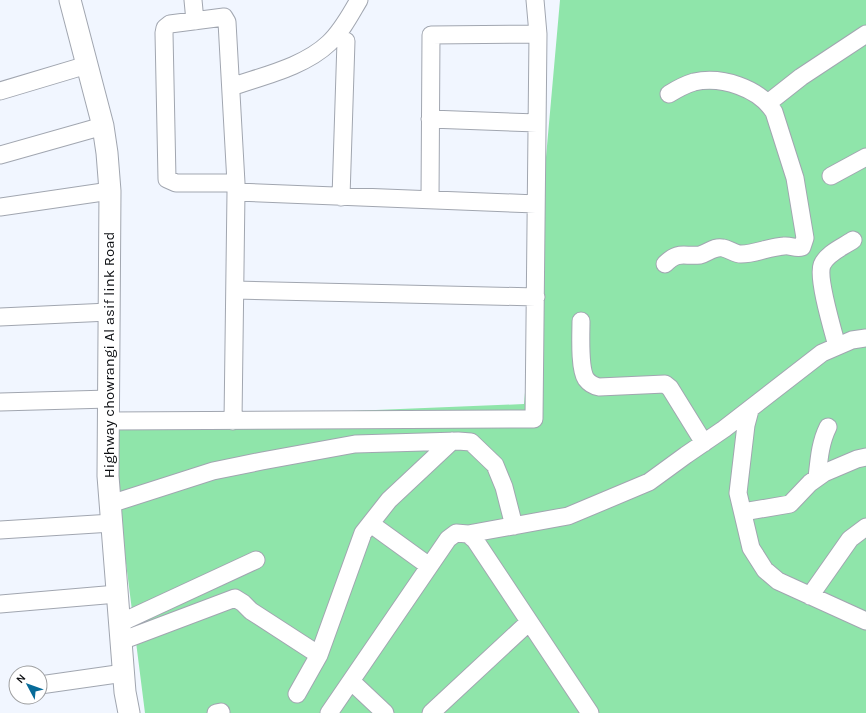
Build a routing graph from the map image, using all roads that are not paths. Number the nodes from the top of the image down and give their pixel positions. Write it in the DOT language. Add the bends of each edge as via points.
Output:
graph roads {
  1 [pos="70,0"];
  2 [pos="193,0"];
  3 [pos="359,0"];
  4 [pos="536,0"];
  5 [pos="195,21"];
  6 [pos="538,34"];
  7 [pos="866,34"];
  8 [pos="346,41"];
  9 [pos="86,65"];
  10 [pos="230,88"];
  11 [pos="0,91"];
  12 [pos="668,94"];
  13 [pos="768,103"];
  14 [pos="430,118"];
  15 [pos="537,123"];
  16 [pos="103,126"];
  17 [pos="0,155"];
  18 [pos="866,157"];
  19 [pos="831,176"];
  20 [pos="236,188"];
  21 [pos="110,191"];
  22 [pos="341,197"];
  23 [pos="430,200"];
  24 [pos="536,204"];
  25 [pos="0,207"];
  26 [pos="853,240"];
  27 [pos="665,264"];
  28 [pos="235,290"];
  29 [pos="536,297"];
  30 [pos="109,312"];
  31 [pos="0,317"];
  32 [pos="581,321"];
  33 [pos="866,338"];
  34 [pos="837,346"];
  35 [pos="108,399"];
  36 [pos="0,402"];
  37 [pos="750,410"];
  38 [pos="108,421"];
  39 [pos="233,421"];
  40 [pos="828,427"];
  41 [pos="452,441"];
  42 [pos="704,443"];
  43 [pos="866,456"];
  44 [pos="817,478"];
  45 [pos="743,512"];
  46 [pos="111,514"];
  47 [pos="371,524"];
  48 [pos="514,526"];
  49 [pos="866,527"];
  50 [pos="0,530"];
  51 [pos="468,534"];
  52 [pos="256,560"];
  53 [pos="429,566"];
  54 [pos="117,594"];
  55 [pos="810,596"];
  56 [pos="0,604"];
  57 [pos="866,621"];
  58 [pos="529,622"];
  59 [pos="120,632"];
  60 [pos="319,655"];
  61 [pos="124,673"];
  62 [pos="351,681"];
  63 [pos="48,684"];
  64 [pos="297,694"];
  65 [pos="585,712"];
  66 [pos="129,713"];
  67 [pos="329,713"];
  68 [pos="385,713"];
  69 [pos="431,713"];
  1 -- 9 [label="street, Highway chowrangi Al asif link Road"];
  2 -- 5 [label="street"];
  3 -- 10 [label="street" via="340,31 314,54 297,64"];
  4 -- 6 [label="street"];
  5 -- 10 [label="street" via="226,19"];
  5 -- 20 [label="street" via="170,24 164,33 167,179 176,184"];
  6 -- 14 [label="street" via="431,36"];
  6 -- 15 [label="street"];
  7 -- 13 [label="street" via="801,77"];
  8 -- 22 [label="street"];
  9 -- 11 [label="street"];
  9 -- 16 [label="street, Highway chowrangi Al asif link Road"];
  10 -- 20 [label="street"];
  12 -- 13 [label="street" via="695,82 714,81 746,89"];
  13 -- 27 [label="street" via="774,112 795,178 806,238 802,247 782,246 741,254 717,247 700,255 677,255"];
  14 -- 15 [label="street"];
  14 -- 23 [label="street"];
  15 -- 24 [label="street"];
  16 -- 17 [label="street"];
  16 -- 21 [label="street, Highway chowrangi Al asif link Road"];
  18 -- 19 [label="street"];
  20 -- 22 [label="street"];
  20 -- 28 [label="street"];
  21 -- 25 [label="street"];
  21 -- 30 [label="street, Highway chowrangi Al asif link Road"];
  22 -- 23 [label="street"];
  23 -- 24 [label="street"];
  24 -- 29 [label="street"];
  26 -- 34 [label="street" via="830,254 822,266 822,284"];
  28 -- 29 [label="street"];
  28 -- 39 [label="street"];
  29 -- 39 [label="street" via="534,419"];
  30 -- 31 [label="street"];
  30 -- 35 [label="street, Highway chowrangi Al asif link Road"];
  32 -- 42 [label="street" via="582,370 586,380 599,387 664,384 670,388"];
  33 -- 34 [label="street"];
  34 -- 37 [label="street" via="822,353"];
  35 -- 36 [label="street"];
  35 -- 38 [label="street, Highway chowrangi Al asif link Road"];
  37 -- 42 [label="street"];
  37 -- 45 [label="street" via="738,493"];
  38 -- 39 [label="street"];
  38 -- 46 [label="street, Highway chowrangi Al asif link Road"];
  40 -- 44 [label="street" via="820,451"];
  41 -- 46 [label="street" via="355,444 213,471"];
  41 -- 47 [label="street" via="389,500"];
  41 -- 48 [label="street" via="471,442 495,465 504,487"];
  42 -- 48 [label="street" via="649,482 568,516"];
  43 -- 44 [label="street"];
  44 -- 45 [label="street" via="790,504"];
  45 -- 55 [label="street" via="752,548 765,570 778,581"];
  46 -- 50 [label="street"];
  46 -- 54 [label="street, Highway chowrangi Al asif link Road"];
  47 -- 53 [label="street"];
  47 -- 60 [label="street" via="363,533"];
  48 -- 51 [label="street"];
  49 -- 55 [label="street" via="850,539"];
  51 -- 53 [label="street" via="456,533 448,539"];
  51 -- 58 [label="street"];
  52 -- 59 [label="street"];
  53 -- 62 [label="street"];
  54 -- 56 [label="street"];
  54 -- 59 [label="street, Highway chowrangi Al asif link Road"];
  55 -- 57 [label="street"];
  58 -- 65 [label="street"];
  58 -- 69 [label="street"];
  59 -- 60 [label="street" via="235,598"];
  59 -- 61 [label="street, Highway chowrangi Al asif link Road"];
  60 -- 64 [label="street"];
  61 -- 63 [label="street"];
  61 -- 66 [label="street, Highway chowrangi Al asif link Road"];
  62 -- 67 [label="street"];
  62 -- 68 [label="street"];
}
